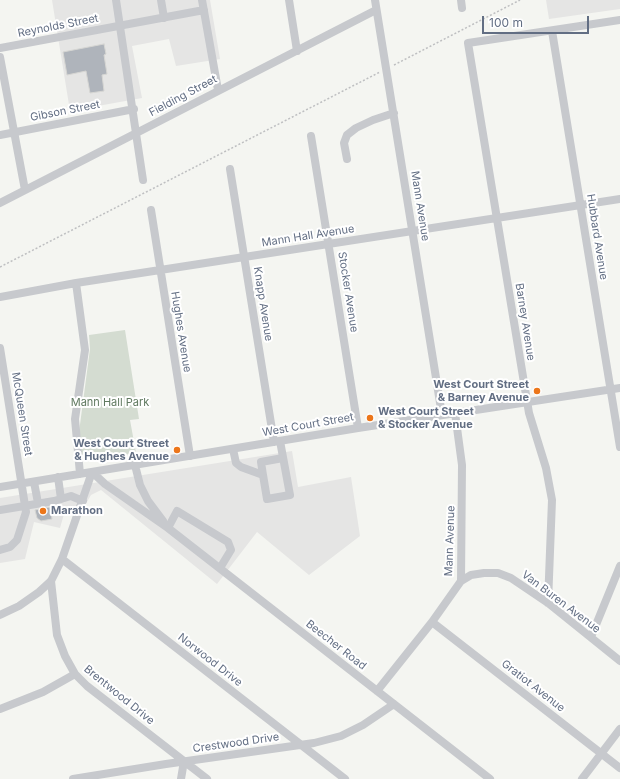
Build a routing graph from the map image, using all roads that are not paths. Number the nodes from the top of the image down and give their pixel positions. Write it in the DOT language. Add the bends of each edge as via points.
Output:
graph roads {
  1 [pos="116,0"];
  2 [pos="161,0"];
  3 [pos="202,0"];
  4 [pos="289,0"];
  5 [pos="375,0"];
  6 [pos="204,10"];
  7 [pos="376,10"];
  8 [pos="164,18"];
  9 [pos="620,20"];
  10 [pos="120,25"];
  11 [pos="552,31"];
  12 [pos="0,48"];
  13 [pos="297,51"];
  14 [pos="0,57"];
  15 [pos="218,90"];
  16 [pos="134,109"];
  17 [pos="394,113"];
  18 [pos="137,132"];
  19 [pos="14,133"];
  20 [pos="0,135"];
  21 [pos="311,136"];
  22 [pos="347,158"];
  23 [pos="230,168"];
  24 [pos="144,180"];
  25 [pos="25,190"];
  26 [pos="620,199"];
  27 [pos="0,203"];
  28 [pos="581,205"];
  29 [pos="151,210"];
  30 [pos="496,217"];
  31 [pos="412,231"];
  32 [pos="329,244"];
  33 [pos="245,258"];
  34 [pos="160,271"];
  35 [pos="76,283"];
  36 [pos="0,297"];
  37 [pos="0,348"];
  38 [pos="620,388"];
  39 [pos="610,389"];
  40 [pos="527,401"];
  41 [pos="455,413"];
  42 [pos="442,415"];
  43 [pos="358,428"];
  44 [pos="277,442"];
  45 [pos="620,447"];
  46 [pos="232,449"];
  47 [pos="190,456"];
  48 [pos="283,458"];
  49 [pos="135,465"];
  50 [pos="92,472"];
  51 [pos="80,474"];
  52 [pos="263,475"];
  53 [pos="58,477"];
  54 [pos="34,482"];
  55 [pos="22,484"];
  56 [pos="0,487"];
  57 [pos="62,499"];
  58 [pos="83,500"];
  59 [pos="38,504"];
  60 [pos="25,505"];
  61 [pos="0,510"];
  62 [pos="168,528"];
  63 [pos="0,550"];
  64 [pos="62,559"];
  65 [pos="620,566"];
  66 [pos="220,568"];
  67 [pos="50,581"];
  68 [pos="461,581"];
  69 [pos="548,603"];
  70 [pos="0,615"];
  71 [pos="432,622"];
  72 [pos="591,637"];
  73 [pos="620,661"];
  74 [pos="76,674"];
  75 [pos="377,691"];
  76 [pos="394,704"];
  77 [pos="0,709"];
  78 [pos="620,730"];
  79 [pos="302,745"];
  80 [pos="601,754"];
  81 [pos="184,761"];
  82 [pos="620,768"];
  83 [pos="73,779"];
  84 [pos="181,779"];
  85 [pos="207,779"];
  86 [pos="345,779"];
  87 [pos="490,779"];
  88 [pos="582,779"];
  1 -- 10 [label="street"];
  2 -- 8 [label="street"];
  3 -- 6 [label="street"];
  4 -- 13 [label="street"];
  5 -- 7 [label="street, Mann Avenue"];
  6 -- 8 [label="street, Reynolds Street"];
  6 -- 15 [label="street"];
  7 -- 13 [label="street, Fielding Street"];
  7 -- 17 [label="street, Mann Avenue"];
  8 -- 10 [label="street, Reynolds Street"];
  9 -- 11 [label="street"];
  10 -- 12 [label="street, Reynolds Street"];
  10 -- 16 [label="street"];
  11 -- 28 [label="street, Hubbard Avenue"];
  11 -- 30 [label="street, Barney Avenue" via="468,43"];
  13 -- 15 [label="street, Fielding Street"];
  14 -- 19 [label="street"];
  15 -- 18 [label="street, Fielding Street"];
  16 -- 18 [label="street"];
  16 -- 19 [label="street, Gibson Street"];
  17 -- 22 [label="street" via="356,128 347,135 344,143"];
  17 -- 31 [label="street, Mann Avenue"];
  18 -- 24 [label="street"];
  18 -- 25 [label="street, Fielding Street"];
  19 -- 20 [label="street, Gibson Street"];
  19 -- 25 [label="street"];
  21 -- 32 [label="street, Stocker Avenue"];
  23 -- 33 [label="street, Knapp Avenue"];
  25 -- 27 [label="street, Fielding Street"];
  26 -- 28 [label="street, Mann Hall Avenue"];
  28 -- 30 [label="street, Mann Hall Avenue"];
  28 -- 39 [label="street, Hubbard Avenue"];
  29 -- 34 [label="street, Hughes Avenue"];
  30 -- 31 [label="street, Mann Hall Avenue"];
  30 -- 40 [label="street, Barney Avenue"];
  31 -- 32 [label="street, Mann Hall Avenue"];
  31 -- 42 [label="street, Mann Avenue"];
  32 -- 33 [label="street, Mann Hall Avenue"];
  32 -- 43 [label="street, Stocker Avenue"];
  33 -- 34 [label="street, Mann Hall Avenue"];
  33 -- 44 [label="street, Knapp Avenue"];
  34 -- 35 [label="street, Mann Hall Avenue"];
  34 -- 47 [label="street, Hughes Avenue"];
  35 -- 36 [label="street, Mann Hall Avenue"];
  35 -- 51 [label="street" via="85,350 75,419"];
  37 -- 55 [label="street, McQueen Street"];
  38 -- 39 [label="street, West Court Street"];
  39 -- 40 [label="street, West Court Street"];
  39 -- 45 [label="street, Hubbard Avenue"];
  40 -- 41 [label="street, West Court Street"];
  40 -- 69 [label="street, Barney Avenue" via="546,468 552,500"];
  41 -- 42 [label="street, West Court Street"];
  41 -- 68 [label="street, Mann Avenue" via="462,465"];
  42 -- 43 [label="street, West Court Street"];
  43 -- 44 [label="street, West Court Street"];
  44 -- 46 [label="street, West Court Street"];
  44 -- 48 [label="street, Knapp Avenue"];
  46 -- 47 [label="street, West Court Street"];
  46 -- 52 [label="street" via="236,463"];
  47 -- 49 [label="street, West Court Street"];
  48 -- 52 [label="street" via="261,462"];
  48 -- 52 [label="street, Knapp Avenue" via="290,495 267,499"];
  49 -- 50 [label="street, West Court Street"];
  49 -- 62 [label="street, Beecher Road" via="140,485 148,501"];
  50 -- 51 [label="street, West Court Street"];
  50 -- 58 [label="street"];
  50 -- 62 [label="street, Beecher Road"];
  51 -- 53 [label="street, West Court Street"];
  53 -- 54 [label="street, West Court Street"];
  53 -- 57 [label="street"];
  54 -- 55 [label="street, West Court Street"];
  54 -- 59 [label="street"];
  55 -- 56 [label="street, West Court Street"];
  55 -- 60 [label="street, McQueen Street"];
  57 -- 58 [label="street" via="71,496"];
  57 -- 59 [label="street"];
  58 -- 64 [label="street"];
  59 -- 60 [label="street"];
  60 -- 61 [label="street"];
  60 -- 63 [label="street, McQueen Street" via="26,512 17,540 10,547"];
  62 -- 66 [label="street, Beecher Road"];
  62 -- 66 [label="street" via="178,511 228,542 231,550"];
  64 -- 67 [label="street"];
  64 -- 79 [label="street, Norwood Drive"];
  65 -- 72 [label="street"];
  66 -- 75 [label="street, Beecher Road"];
  67 -- 70 [label="street" via="19,606"];
  67 -- 74 [label="street, Brentwood Drive" via="57,635 65,656"];
  68 -- 69 [label="street, Van Buren Avenue" via="471,575 498,573 511,578"];
  68 -- 71 [label="street, Mann Avenue"];
  69 -- 72 [label="street, Van Buren Avenue"];
  71 -- 75 [label="street, Mann Avenue"];
  71 -- 80 [label="street, Gratiot Avenue"];
  72 -- 73 [label="street, Van Buren Avenue"];
  74 -- 77 [label="street" via="43,692"];
  74 -- 81 [label="street, Brentwood Drive" via="87,686"];
  75 -- 76 [label="street, Beecher Road"];
  76 -- 79 [label="street, Crestwood Drive" via="363,725 340,736"];
  76 -- 87 [label="street, Beecher Road"];
  78 -- 80 [label="street"];
  79 -- 81 [label="street, Crestwood Drive"];
  79 -- 86 [label="street, Norwood Drive"];
  80 -- 82 [label="street, Gratiot Avenue"];
  80 -- 88 [label="street"];
  81 -- 83 [label="street, Crestwood Drive"];
  81 -- 84 [label="street"];
  81 -- 85 [label="street, Brentwood Drive"];
}
